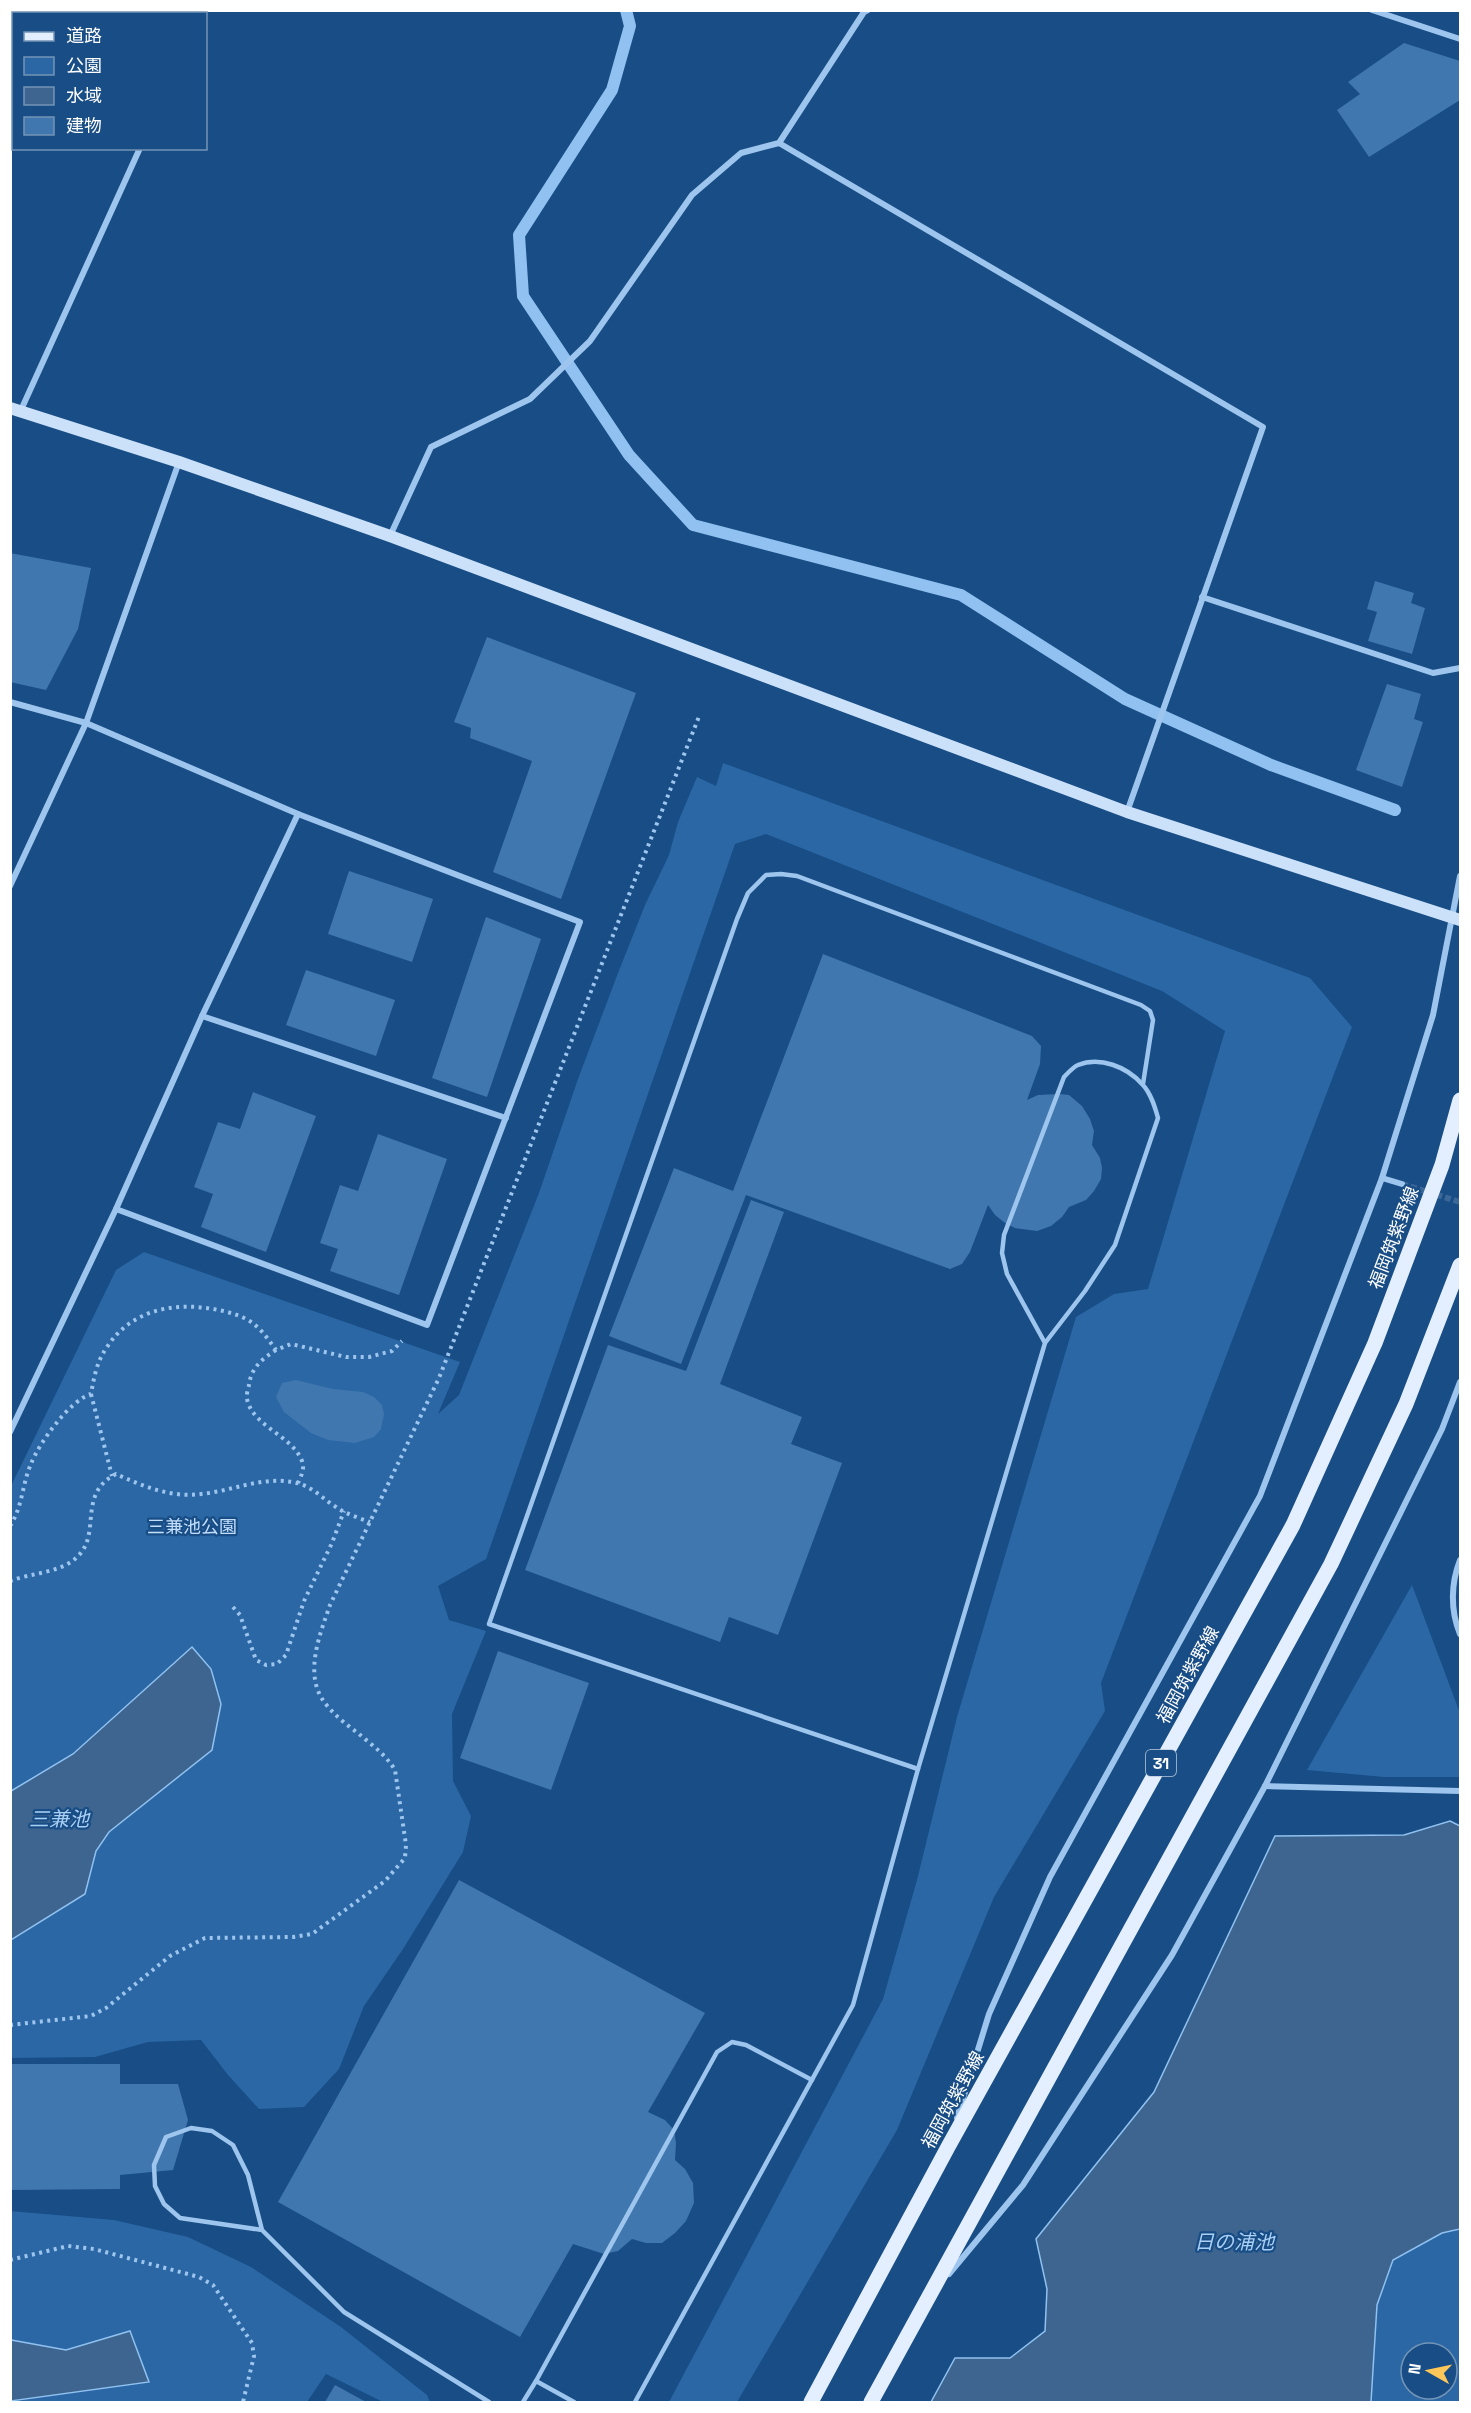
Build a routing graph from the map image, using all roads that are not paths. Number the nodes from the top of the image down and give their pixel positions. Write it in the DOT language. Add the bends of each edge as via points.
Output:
graph roads {
  1 [pos="868,10"];
  2 [pos="1372,10"];
  3 [pos="1461,39"];
  4 [pos="779,144"];
  5 [pos="139,150"];
  6 [pos="16,409"];
  7 [pos="179,462"];
  8 [pos="390,536"];
  9 [pos="1202,597"];
  10 [pos="1461,668"];
  11 [pos="10,702"];
  12 [pos="86,723"];
  13 [pos="1127,812"];
  14 [pos="298,814"];
  15 [pos="1461,876"];
  16 [pos="10,886"];
  17 [pos="1457,919"];
  18 [pos="202,1016"];
  19 [pos="1143,1084"];
  20 [pos="1461,1100"];
  21 [pos="506,1118"];
  22 [pos="1382,1178"];
  23 [pos="1402,1184"];
  24 [pos="117,1209"];
  25 [pos="1461,1265"];
  26 [pos="1045,1343"];
  27 [pos="1461,1383"];
  28 [pos="10,1432"];
  29 [pos="1461,1560"];
  30 [pos="1461,1634"];
  31 [pos="918,1769"];
  32 [pos="1265,1786"];
  33 [pos="1461,1791"];
  34 [pos="812,2080"];
  35 [pos="948,2147"];
  36 [pos="262,2230"];
  37 [pos="930,2296"];
  38 [pos="536,2381"];
  39 [pos="489,2403"];
  40 [pos="523,2403"];
  41 [pos="574,2403"];
  42 [pos="635,2403"];
  43 [pos="812,2403"];
  44 [pos="871,2403"];
  1 -- 4 [label="street"];
  2 -- 3 [label="street"];
  4 -- 8 [label="street" via="741,153 692,195 590,341 530,399 431,447"];
  4 -- 9 [label="street" via="1263,427"];
  5 -- 6 [label="street"];
  6 -- 7 [label="street"];
  7 -- 8 [label="street"];
  7 -- 12 [label="street"];
  8 -- 13 [label="street"];
  9 -- 10 [label="street" via="1433,674"];
  9 -- 13 [label="street"];
  11 -- 12 [label="street"];
  12 -- 14 [label="street"];
  12 -- 16 [label="street"];
  13 -- 17 [label="street"];
  14 -- 18 [label="street"];
  14 -- 21 [label="street" via="580,922"];
  15 -- 17 [label="street"];
  17 -- 22 [label="street" via="1433,1015"];
  18 -- 21 [label="street"];
  18 -- 24 [label="street"];
  19 -- 26 [label="lane" via="1158,1118 1115,1245"];
  19 -- 26 [label="lane" via="1123,1068 1096,1060 1076,1066 1064,1077 1004,1235 1002,1253 1007,1274"];
  19 -- 31 [label="lane" via="1153,1020 1150,1011 1141,1005 797,876 766,875 748,893 737,919 489,1624"];
  20 -- 35 [label="main road, 福岡筑紫野線 / 31" via="1442,1165 1375,1343 1293,1525"];
  21 -- 24 [label="street" via="427,1325"];
  22 -- 23 [label="street"];
  22 -- 35 [label="street" via="1260,1496 1050,1877 989,2014"];
  24 -- 28 [label="street"];
  25 -- 37 [label="main road" via="1406,1404 1331,1564"];
  26 -- 31 [label="lane"];
  27 -- 32 [label="street" via="1442,1429"];
  29 -- 30 [label="street" via="1455,1574 1453,1604"];
  31 -- 34 [label="lane" via="853,2005"];
  32 -- 33 [label="street"];
  32 -- 37 [label="street" via="1172,1955 1023,2185"];
  34 -- 38 [label="lane" via="746,2045 732,2042 717,2052"];
  34 -- 42 [label="lane"];
  35 -- 43 [label="main road, 福岡筑紫野線 / 31"];
  36 -- 36 [label="lane" via="248,2175 233,2145 212,2131 191,2128 166,2137 154,2164 155,2186 164,2204 180,2218"];
  36 -- 39 [label="lane" via="344,2312"];
  37 -- 44 [label="main road"];
  38 -- 40 [label="lane"];
  38 -- 41 [label="lane"];
}
